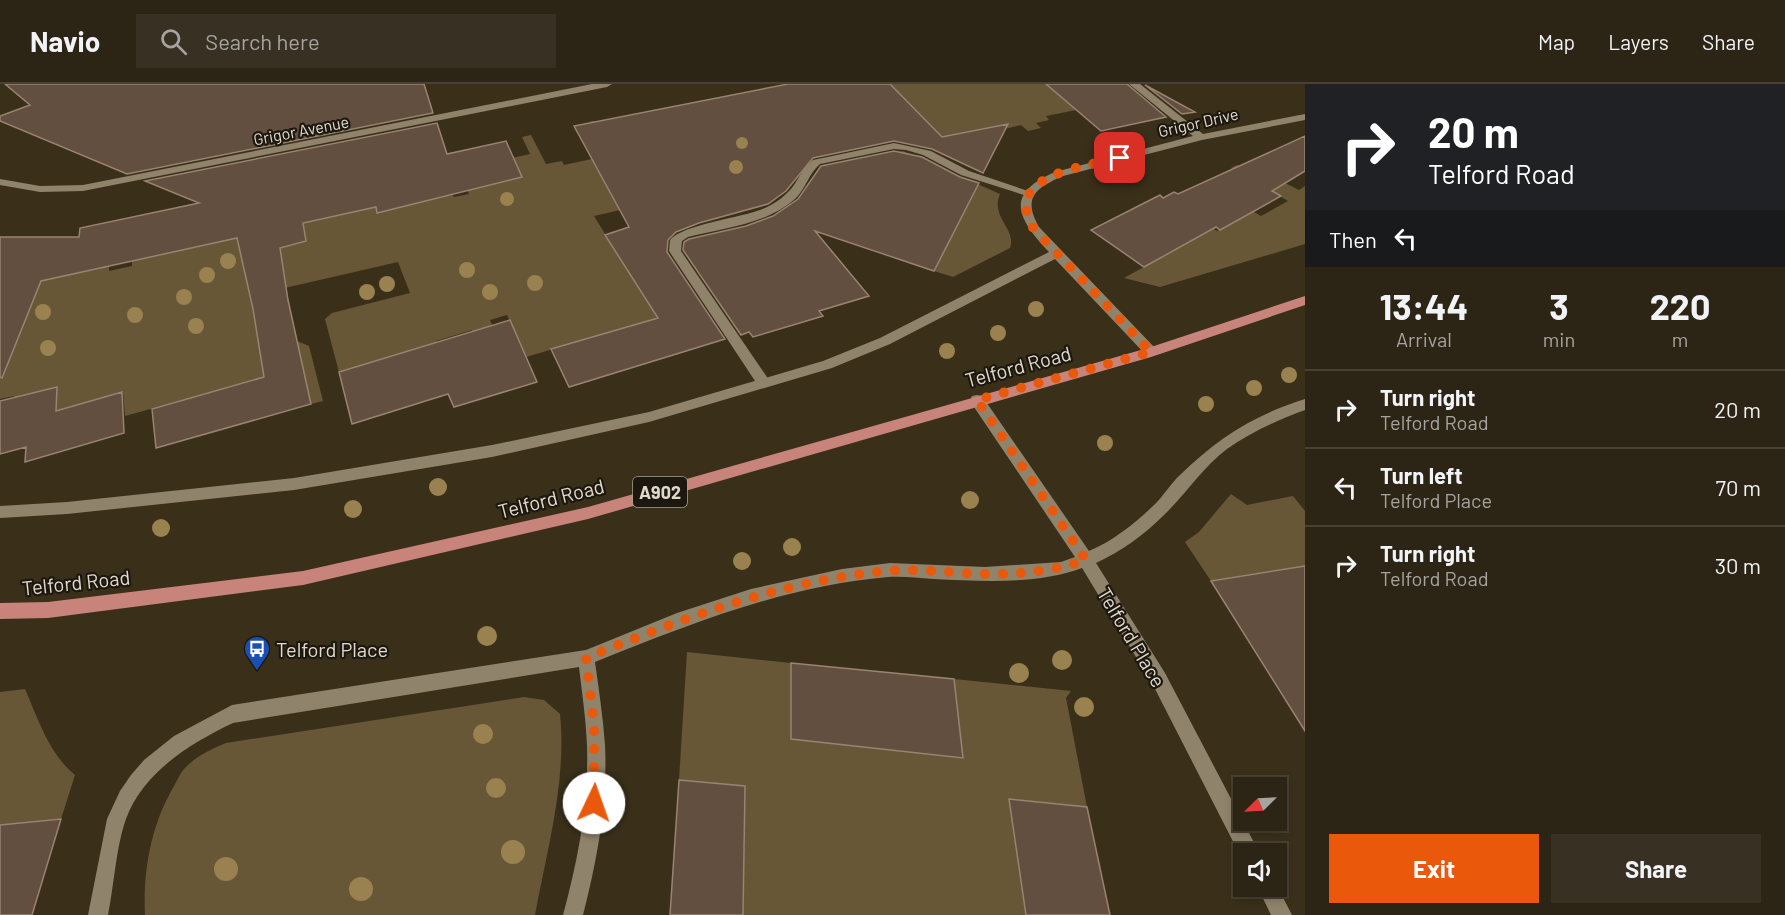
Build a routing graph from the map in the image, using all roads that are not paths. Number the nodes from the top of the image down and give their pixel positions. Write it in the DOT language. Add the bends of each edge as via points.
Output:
graph roads {
  1 [pos="607,84"];
  2 [pos="1134,84"];
  3 [pos="1305,117"];
  4 [pos="1202,137"];
  5 [pos="0,182"];
  6 [pos="1028,193"];
  7 [pos="1055,254"];
  8 [pos="1305,300"];
  9 [pos="1151,352"];
  10 [pos="764,383"];
  11 [pos="977,400"];
  12 [pos="1305,404"];
  13 [pos="0,512"];
  14 [pos="1086,560"];
  15 [pos="0,611"];
  16 [pos="586,658"];
  17 [pos="1244,843"];
  18 [pos="1273,897"];
  19 [pos="98,915"];
  20 [pos="573,915"];
  21 [pos="1282,915"];
  1 -- 5 [label="street, Grigor Avenue" via="83,188 40,189"];
  2 -- 4 [label="street"];
  3 -- 4 [label="street, Grigor Drive"];
  4 -- 6 [label="street, Grigor Drive" via="1059,174 1040,182"];
  6 -- 7 [label="street" via="1026,217"];
  6 -- 10 [label="street" via="965,173 917,149 894,146 817,162 792,195 772,208 684,234 676,240 675,251"];
  7 -- 9 [label="street"];
  7 -- 10 [label="street" via="885,341 827,365"];
  8 -- 9 [label="main road, Telford Road / A902"];
  9 -- 11 [label="main road, Telford Road / A902"];
  10 -- 13 [label="street" via="649,417 480,453 294,484"];
  11 -- 14 [label="street, Telford Place"];
  11 -- 15 [label="main road, Telford Road / A902" via="588,513 303,578 48,610"];
  12 -- 14 [label="street" via="1266,419 1222,445 1159,510 1113,548"];
  14 -- 16 [label="street" via="1061,569 1021,573 890,570 793,585 677,621"];
  14 -- 17 [label="street, Telford Place" via="1159,679"];
  16 -- 19 [label="street" via="232,714 201,728 153,762 117,816"];
  16 -- 20 [label="street" via="594,726 594,803"];
  18 -- 21 [label="street"];
}
